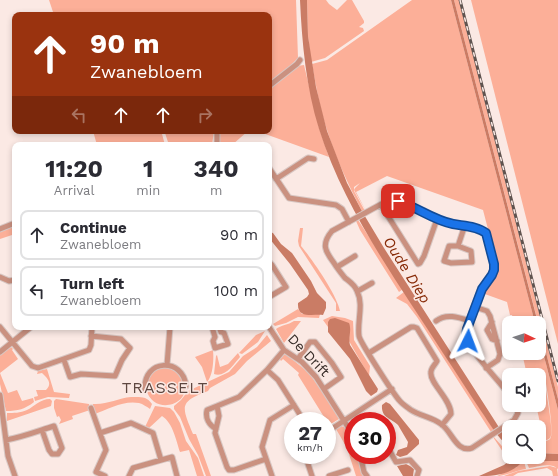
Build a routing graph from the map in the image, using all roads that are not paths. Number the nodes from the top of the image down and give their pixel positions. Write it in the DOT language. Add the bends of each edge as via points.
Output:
graph roads {
  1 [pos="300,60"];
  2 [pos="272,84"];
  3 [pos="314,159"];
  4 [pos="272,173"];
  5 [pos="276,179"];
  6 [pos="381,204"];
  7 [pos="437,219"];
  8 [pos="349,222"];
  9 [pos="12,224"];
  10 [pos="465,226"];
  11 [pos="0,229"];
  12 [pos="458,246"];
  13 [pos="355,256"];
  14 [pos="272,265"];
  15 [pos="337,267"];
  16 [pos="0,277"];
  17 [pos="12,280"];
  18 [pos="372,282"];
  19 [pos="358,292"];
  20 [pos="272,295"];
  21 [pos="475,307"];
  22 [pos="436,321"];
  23 [pos="470,321"];
  24 [pos="0,327"];
  25 [pos="27,330"];
  26 [pos="92,330"];
  27 [pos="170,330"];
  28 [pos="213,330"];
  29 [pos="220,330"];
  30 [pos="271,330"];
  31 [pos="91,336"];
  32 [pos="13,342"];
  33 [pos="284,350"];
  34 [pos="0,352"];
  35 [pos="369,353"];
  36 [pos="64,360"];
  37 [pos="298,360"];
  38 [pos="167,365"];
  39 [pos="486,368"];
  40 [pos="267,370"];
  41 [pos="502,385"];
  42 [pos="186,386"];
  43 [pos="145,389"];
  44 [pos="324,389"];
  45 [pos="392,390"];
  46 [pos="0,395"];
  47 [pos="294,405"];
  48 [pos="217,406"];
  49 [pos="91,408"];
  50 [pos="298,412"];
  51 [pos="358,412"];
  52 [pos="518,412"];
  53 [pos="344,421"];
  54 [pos="442,425"];
  55 [pos="336,426"];
  56 [pos="216,428"];
  57 [pos="42,430"];
  58 [pos="100,434"];
  59 [pos="6,440"];
  60 [pos="266,459"];
  61 [pos="161,460"];
  62 [pos="396,462"];
  63 [pos="308,464"];
  64 [pos="362,464"];
  65 [pos="348,470"];
  66 [pos="15,476"];
  67 [pos="105,476"];
  68 [pos="129,476"];
  69 [pos="177,476"];
  70 [pos="272,476"];
  71 [pos="312,476"];
  72 [pos="329,476"];
  73 [pos="367,476"];
  74 [pos="418,476"];
  1 -- 2 [label="street"];
  3 -- 5 [label="street" via="308,158"];
  4 -- 5 [label="street"];
  5 -- 8 [label="street" via="289,198 336,205 342,209"];
  6 -- 7 [label="street" via="389,200 398,201"];
  6 -- 7 [label="street" via="418,264 424,256"];
  6 -- 8 [label="street"];
  7 -- 10 [label="street"];
  8 -- 15 [label="street" via="332,231 327,237 326,252"];
  9 -- 11 [label="street"];
  10 -- 12 [label="street"];
  10 -- 21 [label="street" via="486,233 494,267"];
  12 -- 12 [label="street" via="471,251 472,262 451,263 444,260 449,246"];
  13 -- 15 [label="street"];
  14 -- 20 [label="street" via="286,287"];
  15 -- 19 [label="street"];
  16 -- 17 [label="street"];
  18 -- 19 [label="street"];
  19 -- 35 [label="street" via="361,301 359,337"];
  21 -- 23 [label="street"];
  21 -- 39 [label="street" via="486,311 490,316 492,322 487,330 492,339 497,341 500,357"];
  22 -- 23 [label="street" via="442,316"];
  23 -- 39 [label="street" via="466,332 467,338"];
  24 -- 32 [label="street"];
  25 -- 32 [label="street"];
  26 -- 31 [label="street"];
  27 -- 38 [label="street"];
  28 -- 29 [label="street" via="215,348 228,344"];
  30 -- 33 [label="street, De Drift"];
  31 -- 36 [label="street" via="89,350"];
  31 -- 36 [label="street" via="121,339 130,348 115,376 81,374 70,377"];
  32 -- 34 [label="street"];
  32 -- 36 [label="street" via="34,368"];
  33 -- 37 [label="street, De Drift"];
  33 -- 40 [label="street"];
  35 -- 45 [label="street"];
  35 -- 54 [label="street" via="411,328 417,328 437,361 431,370 432,379 451,408 451,414"];
  37 -- 44 [label="street, De Drift" via="316,377"];
  37 -- 44 [label="street" via="310,342 315,342 341,377"];
  38 -- 42 [label="street" via="181,373"];
  38 -- 43 [label="street" via="156,367 150,372"];
  39 -- 41 [label="street"];
  40 -- 47 [label="street" via="278,380"];
  40 -- 48 [label="street" via="239,397"];
  44 -- 53 [label="street, De Drift"];
  45 -- 51 [label="street"];
  45 -- 54 [label="street" via="412,411"];
  46 -- 59 [label="street"];
  47 -- 50 [label="street"];
  47 -- 60 [label="street" via="270,420 262,447"];
  48 -- 56 [label="street" via="219,416"];
  48 -- 56 [label="street" via="206,413 210,425"];
  49 -- 58 [label="street"];
  52 -- 54 [label="street" via="514,420 472,448 465,449 459,446"];
  53 -- 55 [label="street"];
  56 -- 60 [label="street" via="215,433 229,470"];
  57 -- 57 [label="street" via="54,426 62,448 58,454 52,454 49,450"];
  57 -- 59 [label="street"];
  58 -- 61 [label="street" via="131,423 153,433"];
  58 -- 67 [label="street" via="106,450 96,472"];
  59 -- 66 [label="street"];
  60 -- 70 [label="street"];
  61 -- 68 [label="street" via="133,468"];
  61 -- 69 [label="street" via="172,457"];
  62 -- 74 [label="street" via="410,460 419,470"];
  63 -- 71 [label="street"];
  64 -- 73 [label="street"];
  65 -- 72 [label="street"];
}
